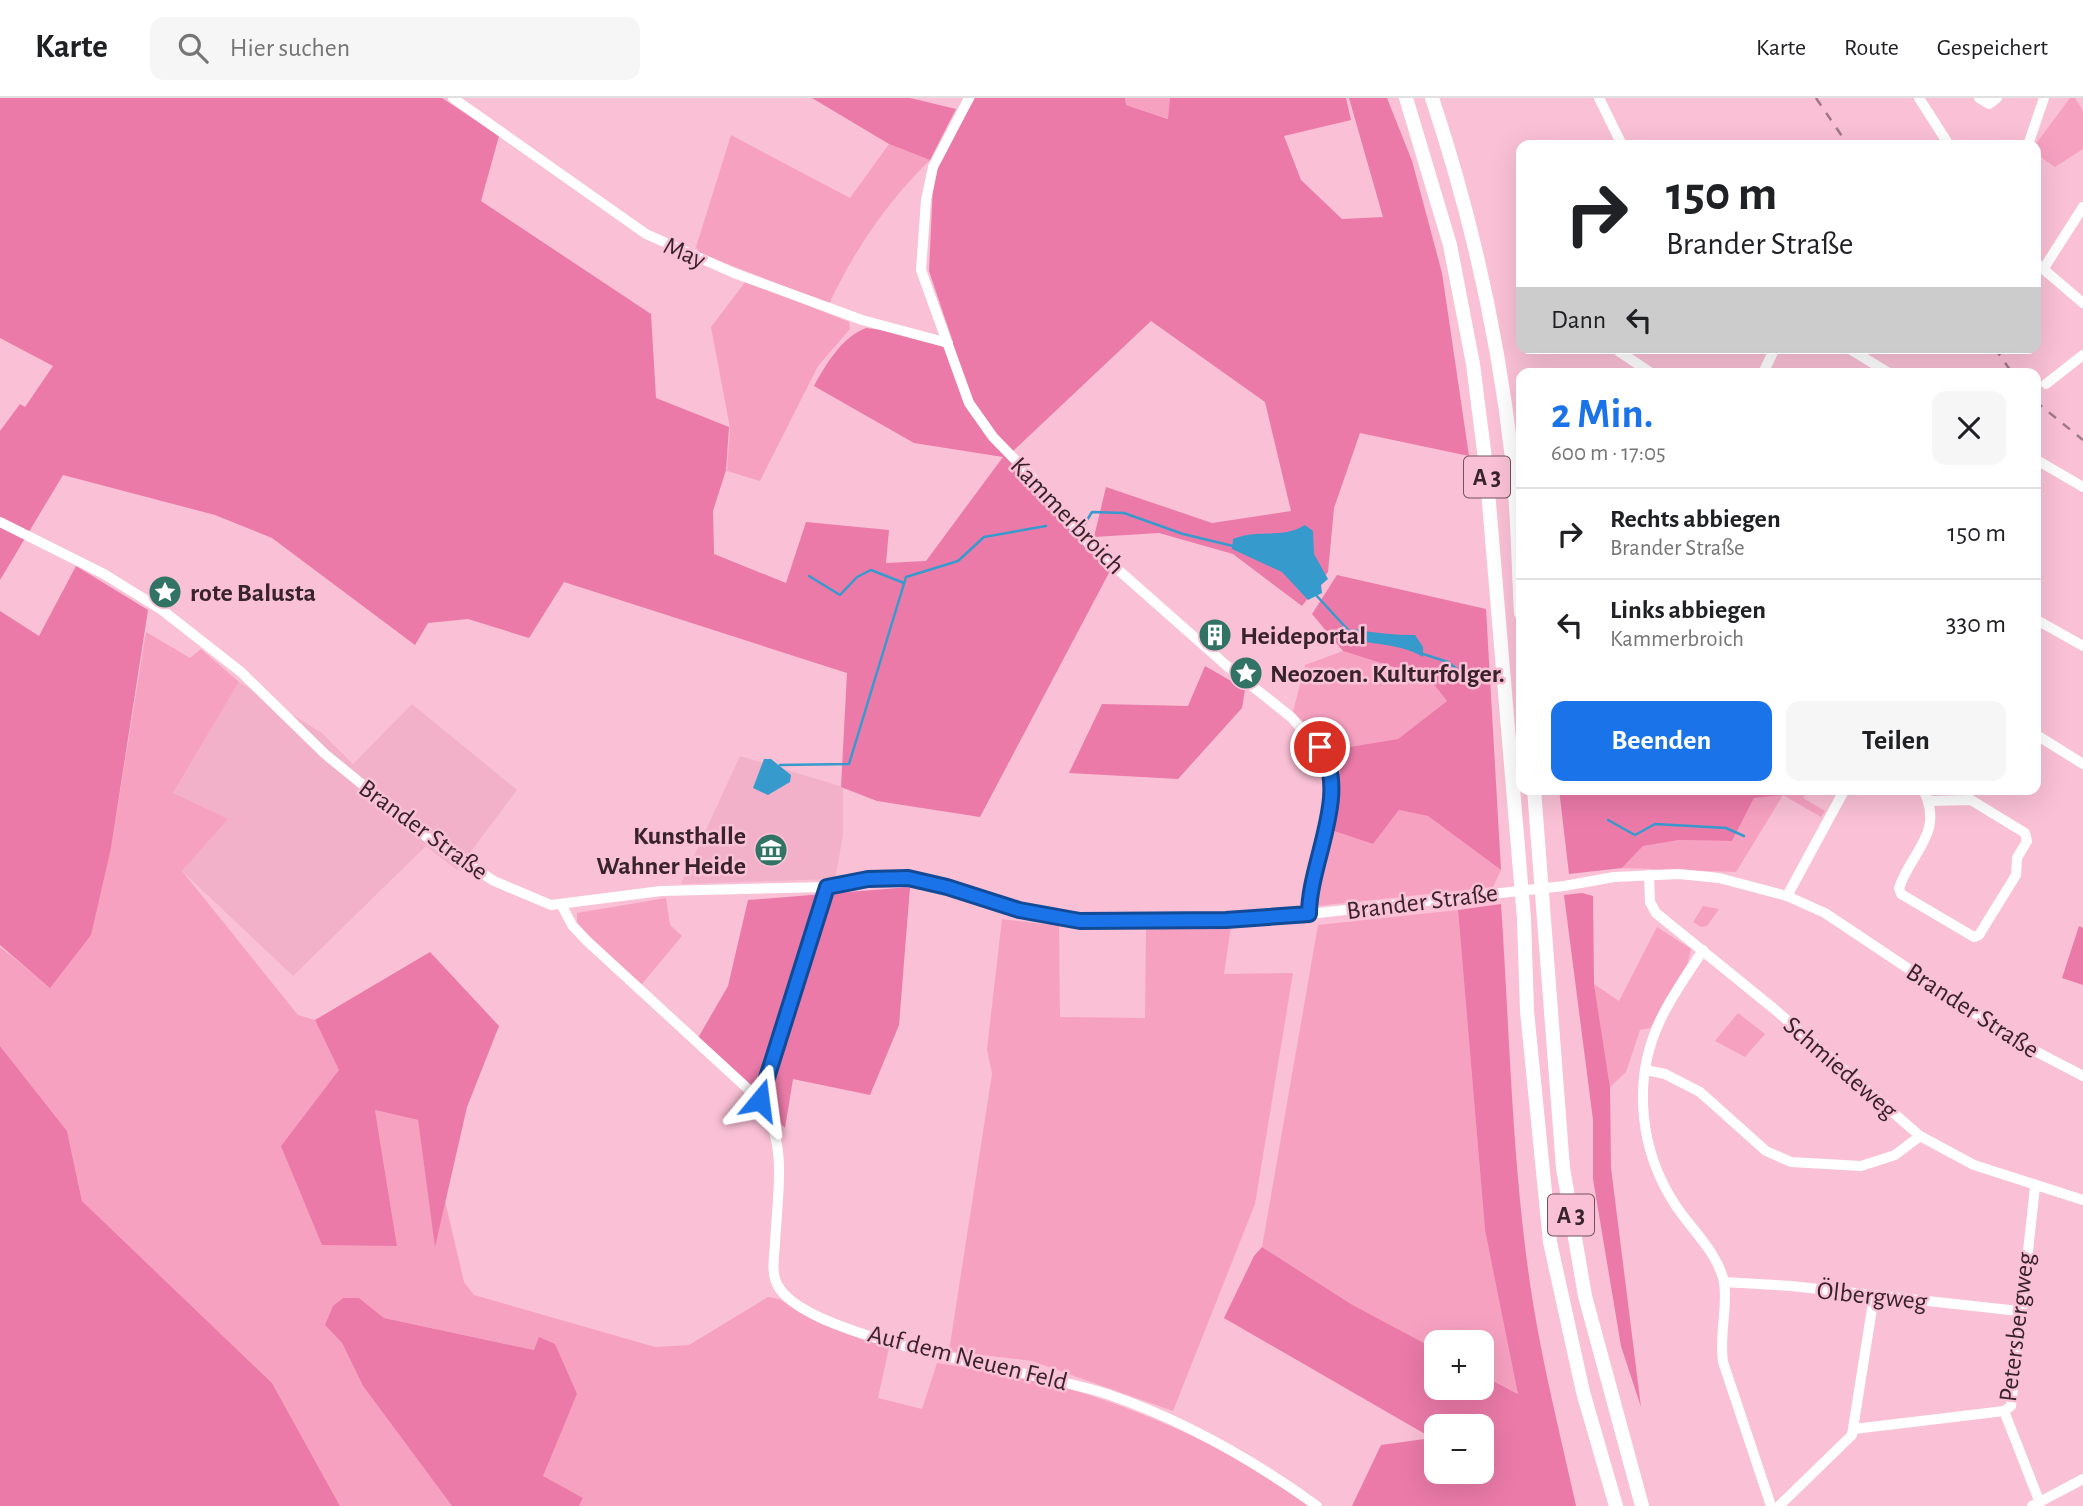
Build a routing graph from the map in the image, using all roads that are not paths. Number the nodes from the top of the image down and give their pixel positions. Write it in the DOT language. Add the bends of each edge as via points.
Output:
graph roads {
  1 [pos="453,98"];
  2 [pos="969,98"];
  3 [pos="1406,98"];
  4 [pos="1433,98"];
  5 [pos="1599,98"];
  6 [pos="1919,98"];
  7 [pos="1979,98"];
  8 [pos="1997,98"];
  9 [pos="2044,98"];
  10 [pos="1620,140"];
  11 [pos="1946,140"];
  12 [pos="2030,140"];
  13 [pos="2083,207"];
  14 [pos="2080,216"];
  15 [pos="2041,263"];
  16 [pos="2041,267"];
  17 [pos="2083,303"];
  18 [pos="948,343"];
  19 [pos="1623,354"];
  20 [pos="1858,354"];
  21 [pos="2083,355"];
  22 [pos="1644,368"];
  23 [pos="1881,368"];
  24 [pos="2046,384"];
  25 [pos="2041,462"];
  26 [pos="2083,487"];
  27 [pos="0,522"];
  28 [pos="1516,527"];
  29 [pos="2041,622"];
  30 [pos="2083,646"];
  31 [pos="2041,738"];
  32 [pos="2083,764"];
  33 [pos="1534,795"];
  34 [pos="1842,795"];
  35 [pos="1926,795"];
  36 [pos="1929,801"];
  37 [pos="1649,875"];
  38 [pos="827,887"];
  39 [pos="1787,896"];
  40 [pos="562,906"];
  41 [pos="1309,914"];
  42 [pos="1703,950"];
  43 [pos="1646,1070"];
  44 [pos="2083,1076"];
  45 [pos="760,1100"];
  46 [pos="1920,1136"];
  47 [pos="2035,1187"];
  48 [pos="2083,1200"];
  49 [pos="1724,1283"];
  50 [pos="1874,1296"];
  51 [pos="2019,1311"];
  52 [pos="2004,1411"];
  53 [pos="1854,1429"];
  54 [pos="2083,1479"];
  55 [pos="2036,1504"];
  56 [pos="1317,1506"];
  57 [pos="1616,1506"];
  58 [pos="1642,1506"];
  59 [pos="1771,1506"];
  60 [pos="1779,1506"];
  1 -- 18 [label="street, May" via="646,234 734,273 862,320"];
  2 -- 18 [label="street, Kammerbroich" via="933,167 923,230 921,270"];
  3 -- 57 [label="highway, A 3" via="1450,245 1474,364 1550,1242 1583,1392"];
  4 -- 28 [label="highway, A 3" via="1474,238 1498,362"];
  5 -- 10 [label="street"];
  6 -- 11 [label="street"];
  7 -- 8 [label="street" via="1989,104"];
  9 -- 12 [label="street"];
  13 -- 14 [label="street"];
  14 -- 15 [label="street"];
  16 -- 17 [label="street"];
  18 -- 41 [label="street, Kammerbroich" via="969,403 985,428 1089,544 1291,717 1329,760 1331,797 1309,891"];
  19 -- 22 [label="street"];
  20 -- 23 [label="street"];
  21 -- 24 [label="street"];
  25 -- 26 [label="street"];
  27 -- 40 [label="street, Brander Straße" via="104,574 162,610 241,673 325,754 452,857 517,892"];
  29 -- 30 [label="street"];
  31 -- 32 [label="street"];
  33 -- 58 [label="highway, A 3" via="1563,1168 1585,1296"];
  34 -- 39 [label="street"];
  35 -- 36 [label="street"];
  36 -- 36 [label="street" via="1971,800 2025,833 2027,841 2017,858 2016,875 1974,937 1901,894 1899,888 1930,830"];
  37 -- 39 [label="street, Brander Straße" via="1719,878"];
  37 -- 41 [label="street, Brander Straße"];
  37 -- 42 [label="street, Schmiedeweg" via="1652,907"];
  38 -- 40 [label="street, Brander Straße" via="661,891"];
  38 -- 41 [label="street, Brander Straße" via="908,878 1019,910 1080,921"];
  38 -- 45 [label="street"];
  39 -- 44 [label="street, Brander Straße" via="1871,942 2018,1042"];
  40 -- 45 [label="street, Auf dem Neuen Feld" via="586,940"];
  42 -- 43 [label="street" via="1658,1024"];
  42 -- 46 [label="street, Schmiedeweg"];
  43 -- 46 [label="street" via="1700,1092 1766,1151 1791,1162 1861,1166 1895,1155"];
  43 -- 49 [label="street" via="1642,1100 1655,1167 1677,1208 1710,1251"];
  45 -- 56 [label="street, Auf dem Neuen Feld" via="779,1145 775,1278 792,1303 822,1319 909,1348 1071,1382 1160,1414 1206,1436"];
  46 -- 47 [label="street, Schmiedeweg" via="1974,1165"];
  47 -- 48 [label="street, Schmiedeweg"];
  47 -- 51 [label="street, Petersbergweg"];
  49 -- 50 [label="street, Ölbergweg"];
  49 -- 59 [label="street" via="1723,1362"];
  50 -- 51 [label="street, Ölbergweg"];
  50 -- 53 [label="street"];
  51 -- 52 [label="street, Petersbergweg" via="2011,1406"];
  52 -- 53 [label="street"];
  52 -- 55 [label="street, Petersbergweg"];
  53 -- 60 [label="street" via="1848,1441"];
  54 -- 55 [label="street"];
}
